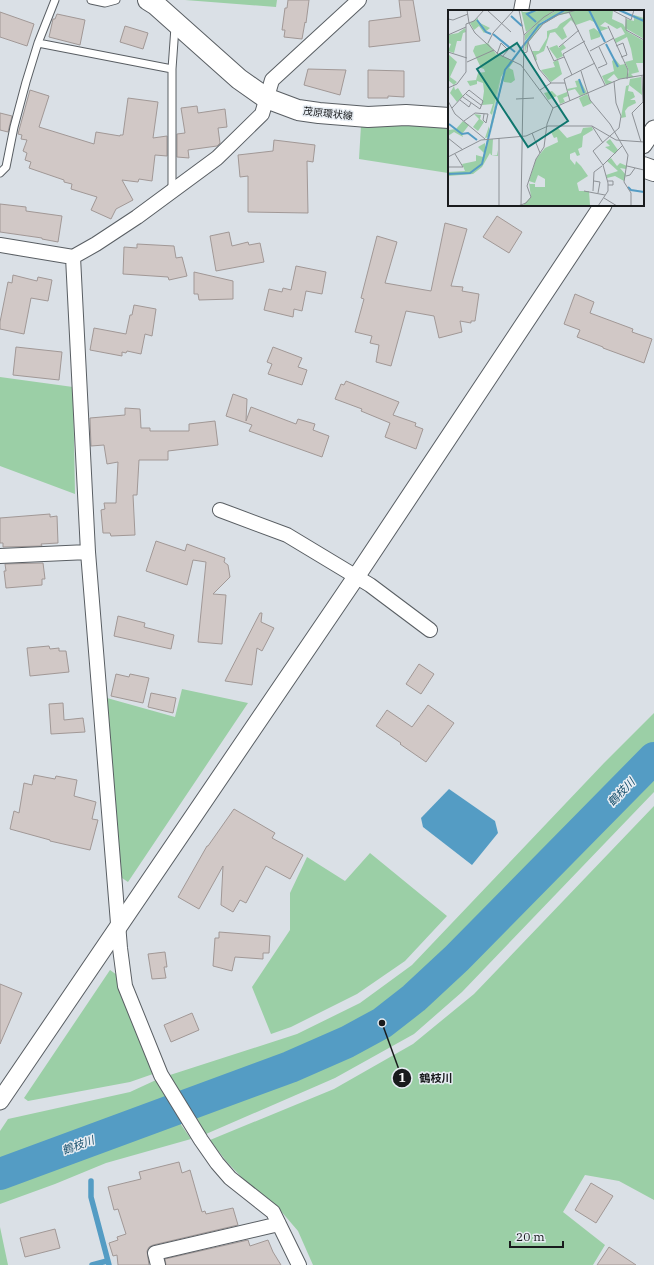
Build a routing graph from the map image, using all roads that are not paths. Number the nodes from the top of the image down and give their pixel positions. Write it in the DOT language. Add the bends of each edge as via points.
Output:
graph roads {
  1 [pos="55,0"];
  2 [pos="90,0"];
  3 [pos="116,0"];
  4 [pos="148,0"];
  5 [pos="359,0"];
  6 [pos="523,0"];
  7 [pos="521,10"];
  8 [pos="175,23"];
  9 [pos="38,43"];
  10 [pos="172,69"];
  11 [pos="266,98"];
  12 [pos="448,118"];
  13 [pos="654,129"];
  14 [pos="644,144"];
  15 [pos="644,167"];
  16 [pos="654,171"];
  17 [pos="0,173"];
  18 [pos="172,190"];
  19 [pos="602,206"];
  20 [pos="0,245"];
  21 [pos="73,258"];
  22 [pos="220,510"];
  23 [pos="88,552"];
  24 [pos="0,556"];
  25 [pos="356,576"];
  26 [pos="430,630"];
  27 [pos="119,925"];
  28 [pos="0,1100"];
  29 [pos="279,1224"];
  30 [pos="158,1265"];
  31 [pos="299,1265"];
  1 -- 9 [label="lane"];
  2 -- 3 [label="lane" via="105,3"];
  4 -- 8 [label="main road, 茂原環状線"];
  5 -- 11 [label="street" via="272,80"];
  6 -- 7 [label="street"];
  8 -- 10 [label="lane"];
  8 -- 11 [label="main road, 茂原環状線" via="239,79"];
  9 -- 10 [label="lane"];
  9 -- 17 [label="lane" via="14,127 6,167"];
  10 -- 18 [label="lane"];
  11 -- 12 [label="main road, 茂原環状線" via="298,110 319,113"];
  11 -- 18 [label="street" via="262,114 216,158"];
  13 -- 14 [label="street"];
  15 -- 16 [label="main road"];
  18 -- 21 [label="street"];
  19 -- 25 [label="street"];
  20 -- 21 [label="street"];
  21 -- 23 [label="street"];
  22 -- 25 [label="street" via="287,535"];
  23 -- 24 [label="street"];
  23 -- 27 [label="street"];
  25 -- 26 [label="street"];
  25 -- 27 [label="street"];
  27 -- 28 [label="street"];
  27 -- 29 [label="street" via="125,986 161,1075 217,1163 230,1178 272,1212"];
  29 -- 30 [label="street" via="155,1253"];
  29 -- 31 [label="street"];
}
